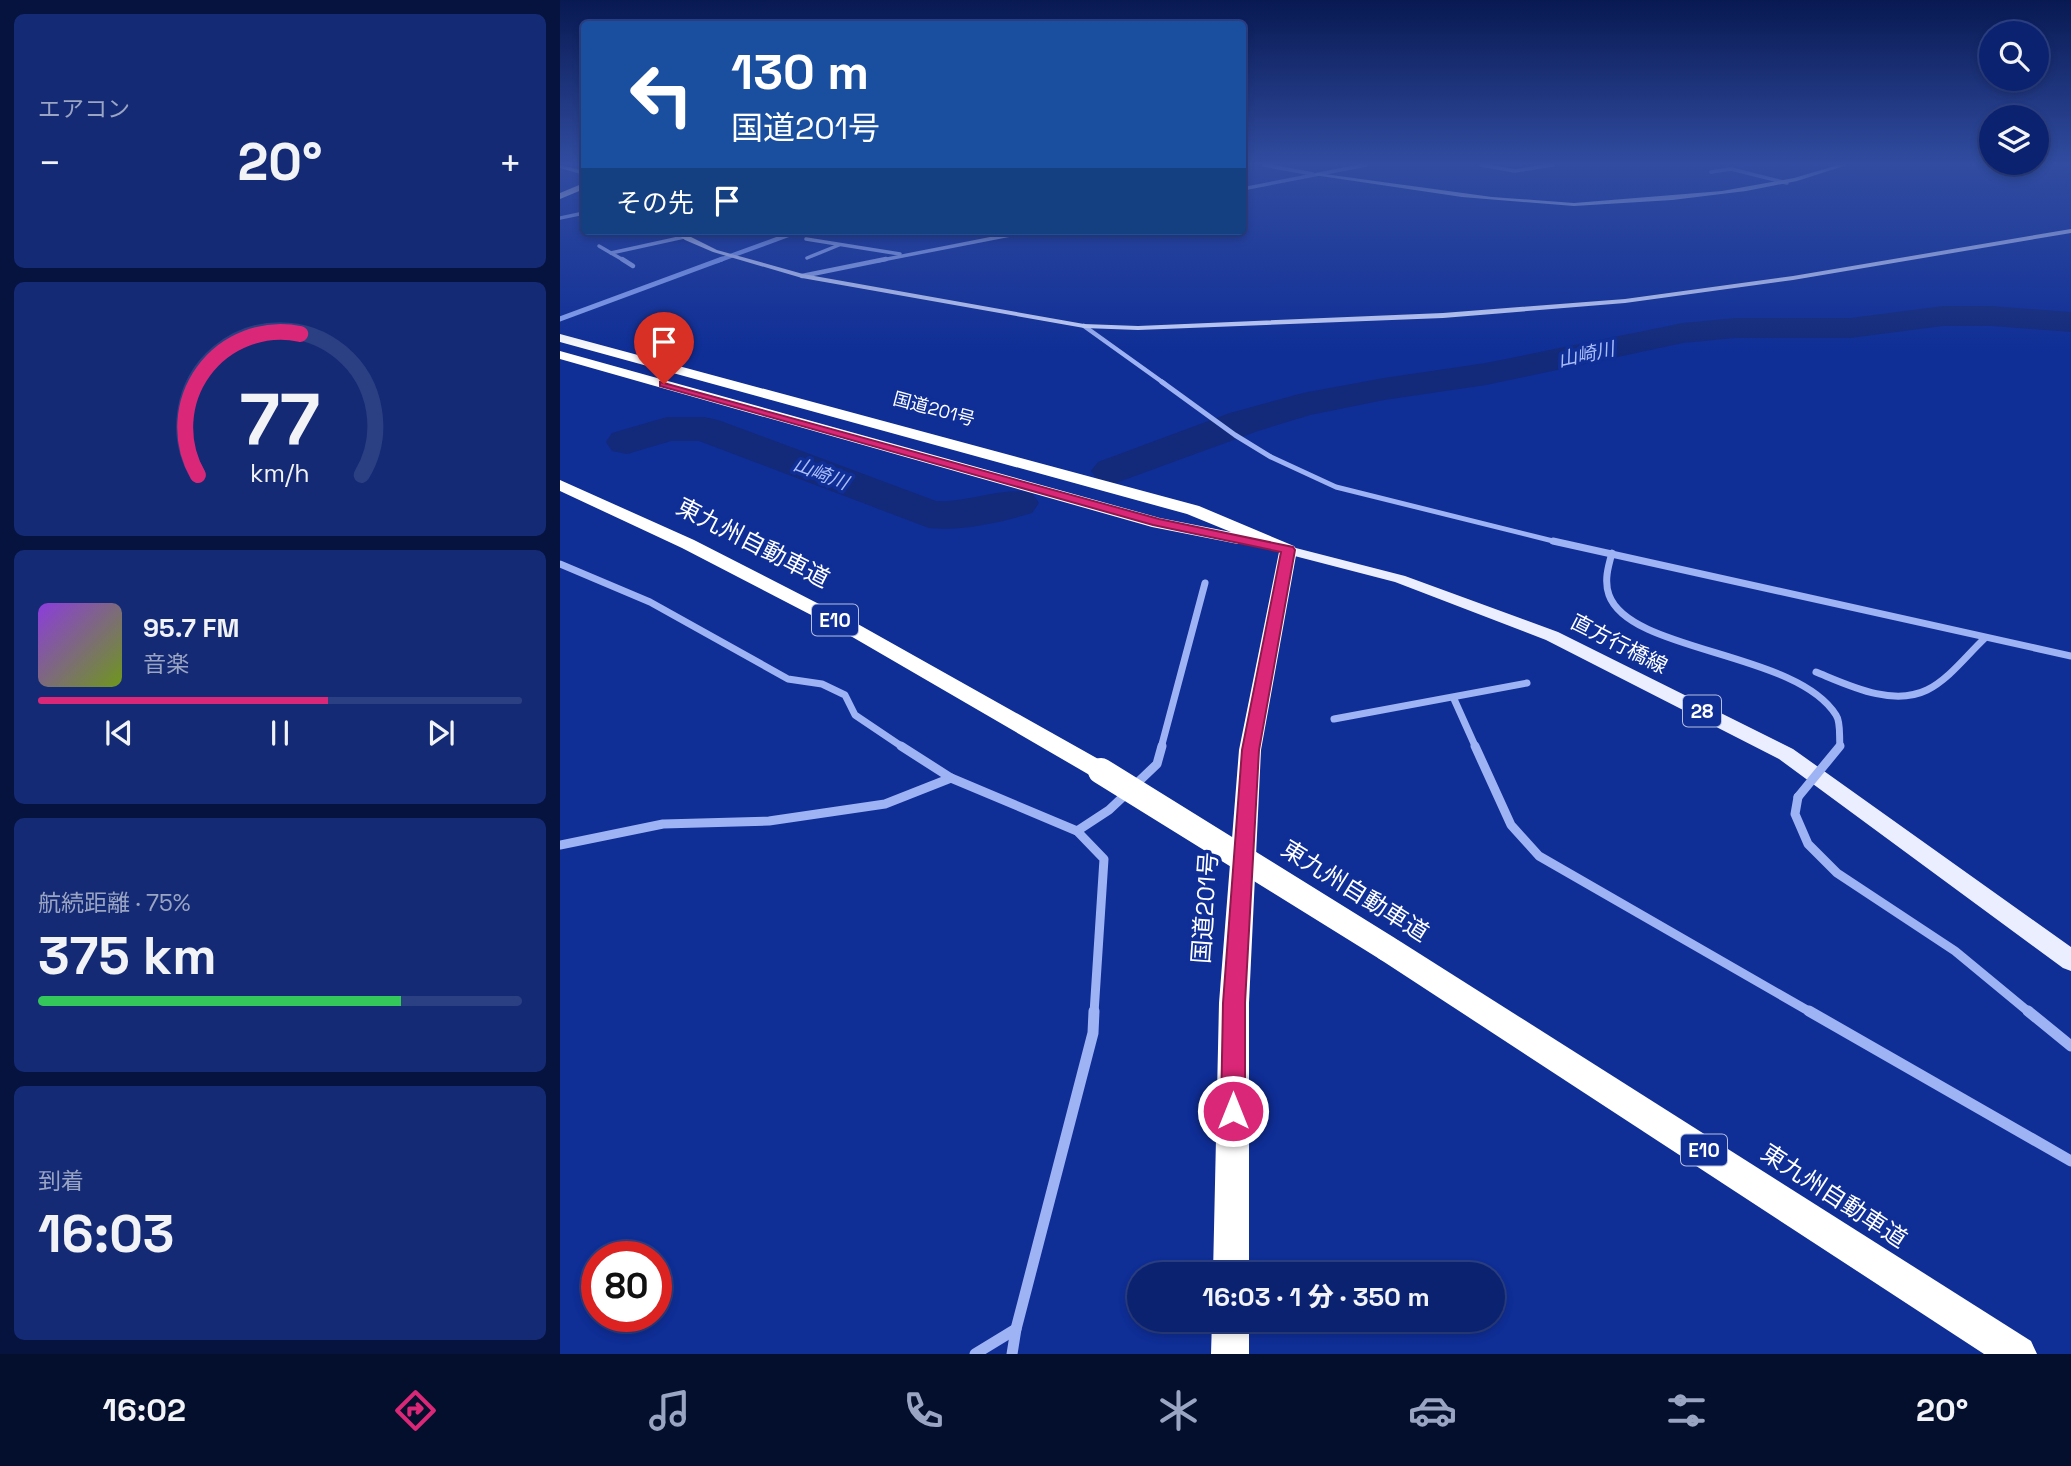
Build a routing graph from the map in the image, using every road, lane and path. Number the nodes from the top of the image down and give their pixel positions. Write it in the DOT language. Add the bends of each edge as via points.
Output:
graph roads {
  1 [pos="2071,231"];
  2 [pos="681,235"];
  3 [pos="1010,235"];
  4 [pos="684,237"];
  5 [pos="806,239"];
  6 [pos="840,245"];
  7 [pos="599,246"];
  8 [pos="611,253"];
  9 [pos="908,256"];
  10 [pos="807,258"];
  11 [pos="633,266"];
  12 [pos="802,276"];
  13 [pos="1084,326"];
  14 [pos="560,338"];
  15 [pos="560,355"];
  16 [pos="560,485"];
  17 [pos="1289,550"];
  18 [pos="1612,553"];
  19 [pos="560,564"];
  20 [pos="1205,583"];
  21 [pos="1984,639"];
  22 [pos="2071,656"];
  23 [pos="1816,672"];
  24 [pos="1527,683"];
  25 [pos="1454,699"];
  26 [pos="1334,719"];
  27 [pos="951,778"];
  28 [pos="1077,831"];
  29 [pos="560,845"];
  30 [pos="2071,960"];
  31 [pos="2071,1046"];
  32 [pos="2071,1161"];
  33 [pos="1231,1262"];
  34 [pos="1016,1329"];
  35 [pos="1231,1332"];
  36 [pos="975,1354"];
  37 [pos="1012,1354"];
  38 [pos="1230,1354"];
  39 [pos="2018,1354"];
  1 -- 13 [label="street" via="1790,279 1624,301 1456,314 1138,328"];
  2 -- 4 [label="street"];
  3 -- 9 [label="street"];
  4 -- 8 [label="street"];
  4 -- 12 [label="street" via="715,251"];
  5 -- 6 [label="street"];
  6 -- 9 [label="street"];
  6 -- 10 [label="street"];
  7 -- 8 [label="street"];
  8 -- 11 [label="street"];
  9 -- 12 [label="street"];
  12 -- 13 [label="street"];
  13 -- 18 [label="street" via="1235,435 1307,475 1385,500"];
  14 -- 17 [label="highway, 国道201号" via="1193,510"];
  15 -- 17 [label="highway" via="1157,523"];
  16 -- 39 [label="highway, 東九州自動車道 / E10, bridge" via="688,544 849,628 1101,771 1388,949"];
  17 -- 30 [label="main road, 直方行橋線 / 28" via="1400,579 1552,636 1786,754"];
  17 -- 33 [label="highway, 国道201号" via="1250,750 1234,1003"];
  18 -- 21 [label="street"];
  18 -- 31 [label="street, bridge" via="1605,582 1618,611 1686,643 1788,676 1822,695 1844,733 1840,746 1798,797 1795,814 1808,844 1837,873 1955,951"];
  19 -- 27 [label="street" via="650,602 789,678 822,684 845,695 855,715"];
  20 -- 28 [label="street" via="1157,764 1110,810"];
  21 -- 22 [label="street"];
  21 -- 23 [label="street" via="1924,692 1895,696 1862,690"];
  24 -- 25 [label="street"];
  25 -- 26 [label="street"];
  25 -- 32 [label="street" via="1511,825 1539,856"];
  27 -- 28 [label="street"];
  27 -- 29 [label="street" via="885,804 769,821 663,824"];
  28 -- 34 [label="street" via="1104,859 1093,1033"];
  34 -- 36 [label="street"];
  34 -- 37 [label="street"];
  35 -- 38 [label="highway"];
}
